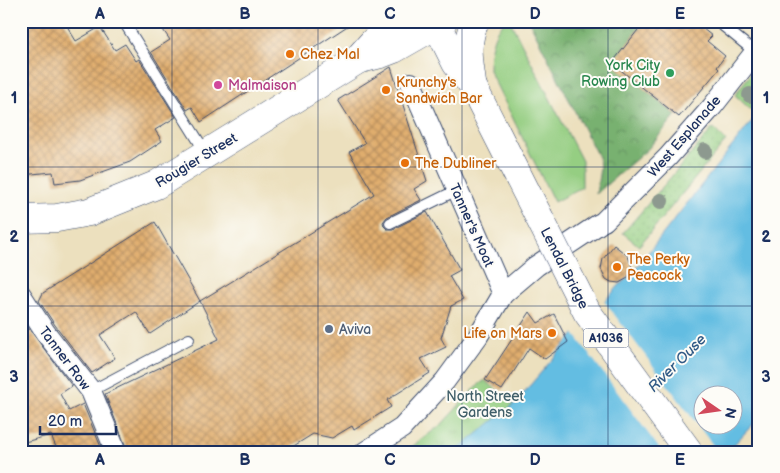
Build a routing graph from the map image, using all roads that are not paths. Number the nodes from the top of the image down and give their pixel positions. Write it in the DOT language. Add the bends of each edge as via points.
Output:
graph roads {
  1 [pos="398,21"];
  2 [pos="475,21"];
  3 [pos="717,21"];
  4 [pos="124,22"];
  5 [pos="438,22"];
  6 [pos="757,50"];
  7 [pos="356,61"];
  8 [pos="411,83"];
  9 [pos="472,85"];
  10 [pos="206,154"];
  11 [pos="457,190"];
  12 [pos="21,219"];
  13 [pos="390,222"];
  14 [pos="503,294"];
  15 [pos="24,305"];
  16 [pos="189,339"];
  17 [pos="91,391"];
  18 [pos="116,452"];
  19 [pos="365,452"];
  20 [pos="689,452"];
  1 -- 7 [label="main road, Rougier Street"];
  2 -- 9 [label="main road, A1036" via="469,35 468,51"];
  3 -- 6 [label="lane"];
  4 -- 10 [label="lane"];
  5 -- 7 [label="main road, Rougier Street" via="394,49"];
  5 -- 9 [label="main road, A1036" via="456,63"];
  6 -- 14 [label="street, West Esplanade" via="668,157 602,223 536,266"];
  7 -- 10 [label="main road, Rougier Street"];
  8 -- 11 [label="street, Tanner's Moat"];
  9 -- 20 [label="main road, Lendal Bridge / A1036, bridge" via="587,312"];
  10 -- 12 [label="main road, Rougier Street" via="156,184 89,212 57,218"];
  11 -- 13 [label="lane"];
  11 -- 14 [label="street, Tanner's Moat"];
  14 -- 19 [label="street" via="445,381 402,428"];
  15 -- 17 [label="street, Tanner Row"];
  16 -- 17 [label="lane"];
  17 -- 18 [label="street, Tanner Row"];
}
